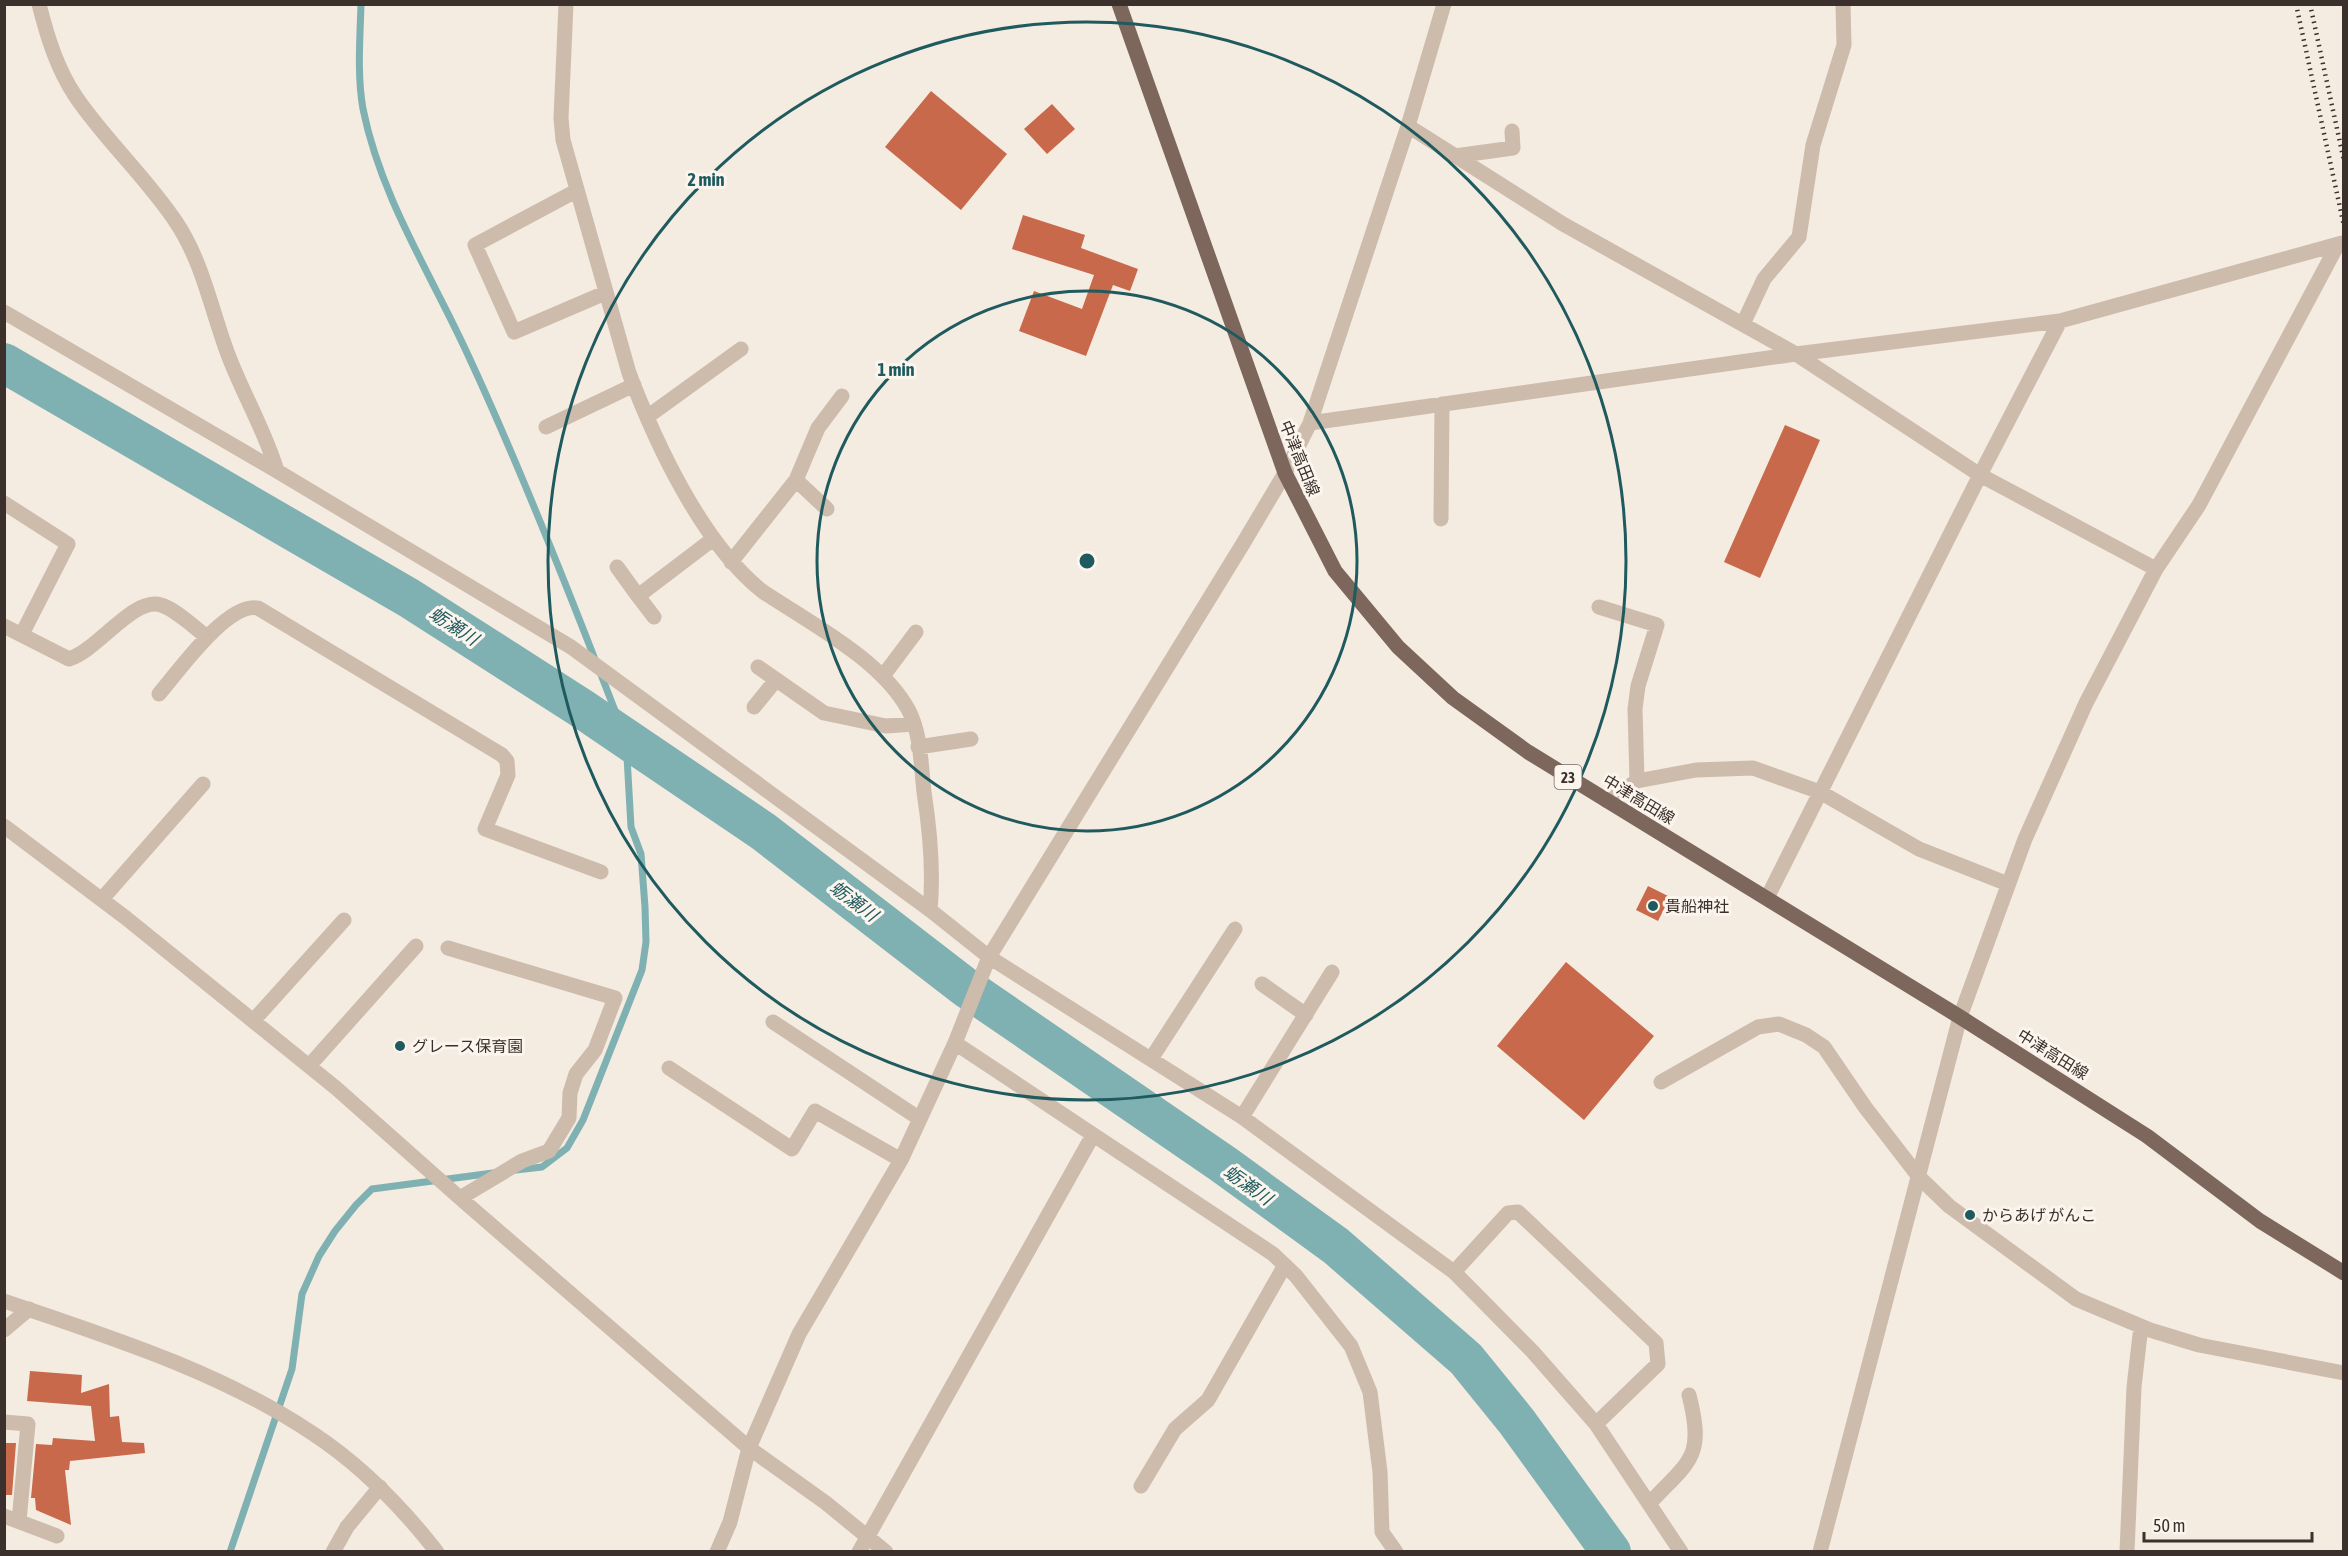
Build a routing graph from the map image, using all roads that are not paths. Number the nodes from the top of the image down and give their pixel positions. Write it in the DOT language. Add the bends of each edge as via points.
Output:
graph roads {
  1 [pos="39,4"];
  2 [pos="566,4"];
  3 [pos="1119,4"];
  4 [pos="1444,4"];
  5 [pos="1843,4"];
  6 [pos="1408,126"];
  7 [pos="1512,131"];
  8 [pos="1455,156"];
  9 [pos="576,191"];
  10 [pos="2341,244"];
  11 [pos="605,292"];
  12 [pos="4,312"];
  13 [pos="2060,321"];
  14 [pos="1743,324"];
  15 [pos="741,349"];
  16 [pos="1796,354"];
  17 [pos="634,386"];
  18 [pos="842,396"];
  19 [pos="1442,404"];
  20 [pos="647,417"];
  21 [pos="1310,423"];
  22 [pos="546,427"];
  23 [pos="277,471"];
  24 [pos="1285,473"];
  25 [pos="1980,475"];
  26 [pos="796,480"];
  27 [pos="4,502"];
  28 [pos="827,509"];
  29 [pos="1440,519"];
  30 [pos="713,539"];
  31 [pos="731,562"];
  32 [pos="617,567"];
  33 [pos="2156,569"];
  34 [pos="638,596"];
  35 [pos="1599,607"];
  36 [pos="654,617"];
  37 [pos="4,626"];
  38 [pos="916,633"];
  39 [pos="22,634"];
  40 [pos="207,637"];
  41 [pos="758,667"];
  42 [pos="883,676"];
  43 [pos="776,680"];
  44 [pos="159,694"];
  45 [pos="754,707"];
  46 [pos="914,724"];
  47 [pos="971,739"];
  48 [pos="918,747"];
  49 [pos="1637,781"];
  50 [pos="203,784"];
  51 [pos="1820,792"];
  52 [pos="1607,801"];
  53 [pos="4,826"];
  54 [pos="601,872"];
  55 [pos="2008,884"];
  56 [pos="1767,898"];
  57 [pos="102,899"];
  58 [pos="930,910"];
  59 [pos="344,920"];
  60 [pos="1235,929"];
  61 [pos="416,946"];
  62 [pos="448,948"];
  63 [pos="988,961"];
  64 [pos="1332,972"];
  65 [pos="1262,984"];
  66 [pos="1306,1015"];
  67 [pos="1960,1017"];
  68 [pos="253,1021"];
  69 [pos="773,1022"];
  70 [pos="957,1038"];
  71 [pos="1151,1059"];
  72 [pos="309,1066"];
  73 [pos="669,1068"];
  74 [pos="1661,1082"];
  75 [pos="1242,1117"];
  76 [pos="920,1119"];
  77 [pos="1093,1135"];
  78 [pos="901,1160"];
  79 [pos="1919,1177"];
  80 [pos="460,1198"];
  81 [pos="1285,1265"];
  82 [pos="1454,1272"];
  83 [pos="2343,1273"];
  84 [pos="4,1301"];
  85 [pos="29,1309"];
  86 [pos="2141,1326"];
  87 [pos="4,1330"];
  88 [pos="2343,1373"];
  89 [pos="1689,1395"];
  90 [pos="4,1422"];
  91 [pos="1596,1424"];
  92 [pos="749,1448"];
  93 [pos="1140,1486"];
  94 [pos="380,1487"];
  95 [pos="1649,1504"];
  96 [pos="4,1516"];
  97 [pos="19,1521"];
  98 [pos="57,1536"];
  99 [pos="866,1537"];
  100 [pos="333,1551"];
  101 [pos="437,1551"];
  102 [pos="717,1551"];
  103 [pos="859,1551"];
  104 [pos="886,1551"];
  105 [pos="1396,1551"];
  106 [pos="1681,1551"];
  107 [pos="1820,1551"];
  108 [pos="2127,1551"];
  1 -- 23 [label="street" via="48,39 76,96 177,223"];
  2 -- 9 [label="street" via="561,118"];
  3 -- 24 [label="main road, 中津高田線 / 23"];
  4 -- 6 [label="street"];
  5 -- 14 [label="street" via="1844,45 1813,145 1799,237 1764,279"];
  6 -- 8 [label="street"];
  6 -- 21 [label="street"];
  7 -- 8 [label="street" via="1513,148"];
  8 -- 14 [label="street" via="1563,224"];
  9 -- 11 [label="street"];
  9 -- 11 [label="street" via="475,245 514,332"];
  10 -- 13 [label="street"];
  10 -- 33 [label="street" via="2199,505"];
  11 -- 17 [label="street"];
  12 -- 23 [label="street"];
  13 -- 16 [label="street"];
  13 -- 25 [label="street"];
  14 -- 16 [label="street"];
  15 -- 20 [label="street"];
  16 -- 19 [label="street"];
  16 -- 25 [label="street"];
  17 -- 20 [label="street"];
  17 -- 22 [label="street"];
  18 -- 26 [label="street" via="818,428"];
  19 -- 21 [label="street"];
  19 -- 29 [label="street"];
  20 -- 30 [label="street"];
  21 -- 24 [label="street"];
  23 -- 58 [label="street" via="571,647"];
  24 -- 52 [label="main road, 中津高田線 / 23" via="1335,571 1398,647 1453,698 1528,752"];
  24 -- 63 [label="street"];
  25 -- 33 [label="street"];
  25 -- 51 [label="street"];
  26 -- 28 [label="street"];
  26 -- 31 [label="street"];
  27 -- 39 [label="street" via="68,544"];
  30 -- 31 [label="street"];
  30 -- 34 [label="street"];
  31 -- 42 [label="street" via="762,591"];
  32 -- 34 [label="street"];
  33 -- 55 [label="street" via="2086,703"];
  34 -- 36 [label="street"];
  35 -- 49 [label="street" via="1657,625 1635,709"];
  37 -- 39 [label="street"];
  38 -- 42 [label="street"];
  39 -- 40 [label="street" via="69,659 86,652 136,609 152,603 164,605"];
  40 -- 44 [label="street"];
  40 -- 54 [label="street" via="236,614 258,608 502,755 508,775 485,830"];
  41 -- 43 [label="street"];
  42 -- 46 [label="street"];
  43 -- 45 [label="street"];
  43 -- 46 [label="street" via="824,713 886,726"];
  46 -- 48 [label="street"];
  47 -- 48 [label="street"];
  48 -- 58 [label="street" via="931,837"];
  49 -- 51 [label="street" via="1696,770 1752,768"];
  49 -- 52 [label="street"];
  50 -- 57 [label="street"];
  51 -- 55 [label="street" via="1918,849"];
  51 -- 56 [label="street"];
  52 -- 56 [label="main road, 中津高田線 / 23"];
  53 -- 57 [label="street"];
  55 -- 67 [label="street"];
  56 -- 67 [label="main road, 中津高田線 / 23"];
  57 -- 68 [label="street"];
  58 -- 63 [label="street"];
  59 -- 68 [label="street"];
  60 -- 71 [label="street"];
  61 -- 72 [label="street"];
  62 -- 80 [label="street" via="615,998 595,1050 576,1074 569,1118 549,1151 522,1161"];
  63 -- 70 [label="street"];
  63 -- 71 [label="street"];
  64 -- 66 [label="street"];
  65 -- 66 [label="street"];
  66 -- 75 [label="street"];
  67 -- 79 [label="street"];
  67 -- 83 [label="main road, 中津高田線 / 23" via="2147,1136 2260,1221"];
  68 -- 72 [label="street"];
  69 -- 76 [label="street"];
  70 -- 76 [label="street"];
  70 -- 77 [label="street"];
  71 -- 75 [label="street"];
  72 -- 80 [label="street"];
  73 -- 78 [label="street" via="792,1149 815,1111"];
  74 -- 79 [label="street" via="1758,1027 1779,1024 1824,1047"];
  75 -- 82 [label="street"];
  76 -- 78 [label="street"];
  77 -- 81 [label="street"];
  77 -- 99 [label="street"];
  78 -- 92 [label="street" via="799,1334"];
  79 -- 86 [label="street" via="1949,1206 2076,1299"];
  79 -- 107 [label="street"];
  80 -- 92 [label="street"];
  81 -- 93 [label="street" via="1209,1400 1174,1429"];
  81 -- 105 [label="street" via="1351,1346 1370,1392 1380,1472 1382,1532"];
  82 -- 91 [label="street" via="1533,1352"];
  82 -- 91 [label="street" via="1508,1213 1518,1212 1656,1343 1658,1364"];
  84 -- 85 [label="street"];
  85 -- 87 [label="street"];
  85 -- 94 [label="street" via="180,1365 260,1402 314,1434"];
  86 -- 88 [label="street" via="2199,1345"];
  86 -- 108 [label="street" via="2133,1387"];
  89 -- 95 [label="street" via="1696,1421 1696,1441 1690,1460"];
  90 -- 97 [label="street" via="28,1424"];
  91 -- 95 [label="street"];
  92 -- 99 [label="street"];
  92 -- 102 [label="street" via="730,1522"];
  94 -- 100 [label="street"];
  94 -- 101 [label="street"];
  95 -- 106 [label="street"];
  96 -- 97 [label="street"];
  97 -- 98 [label="street"];
  99 -- 103 [label="street"];
  99 -- 104 [label="street"];
}
